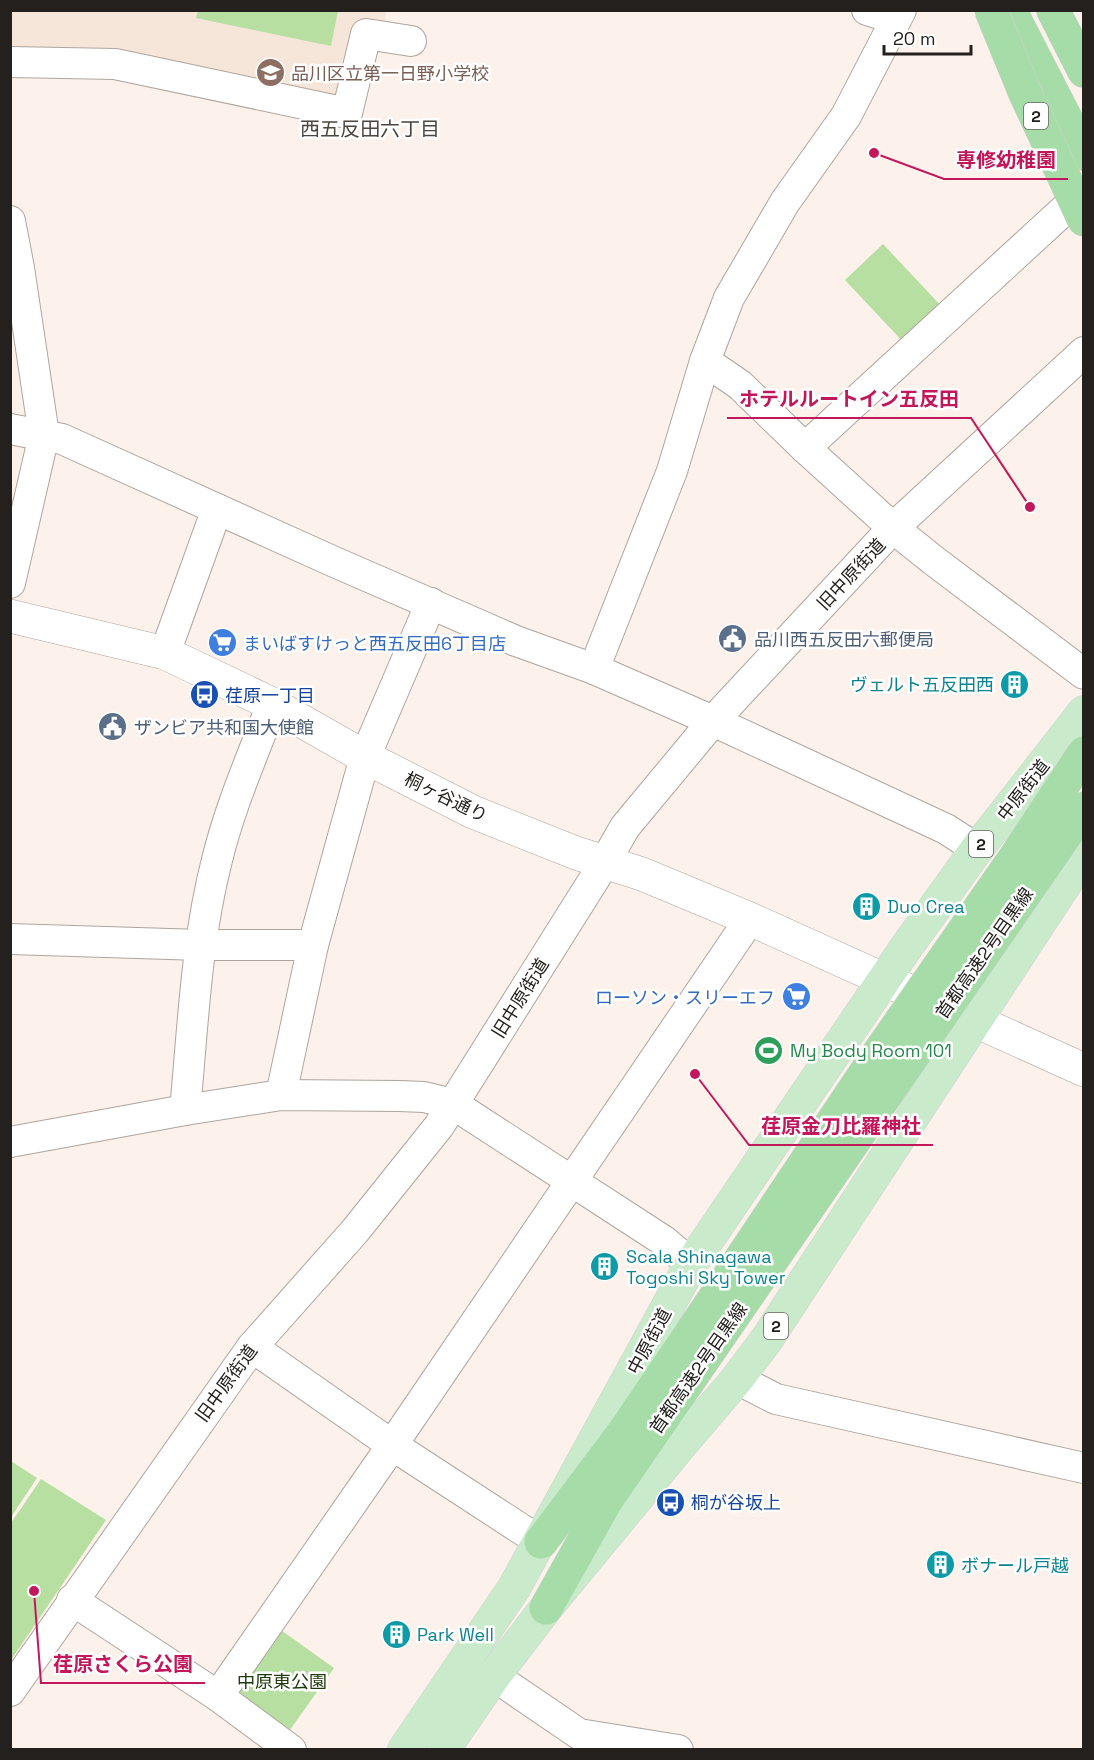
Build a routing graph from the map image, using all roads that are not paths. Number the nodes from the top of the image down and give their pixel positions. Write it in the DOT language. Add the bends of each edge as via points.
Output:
graph roads {
  1 [pos="867,10"];
  2 [pos="981,10"];
  3 [pos="991,10"];
  4 [pos="1010,10"];
  5 [pos="1053,10"];
  6 [pos="898,15"];
  7 [pos="411,41"];
  8 [pos="10,62"];
  9 [pos="1083,71"];
  10 [pos="1083,154"];
  11 [pos="1081,211"];
  12 [pos="10,221"];
  13 [pos="1083,352"];
  14 [pos="705,361"];
  15 [pos="10,429"];
  16 [pos="44,435"];
  17 [pos="805,448"];
  18 [pos="217,509"];
  19 [pos="893,528"];
  20 [pos="10,583"];
  21 [pos="431,603"];
  22 [pos="10,616"];
  23 [pos="165,652"];
  24 [pos="594,669"];
  25 [pos="1083,674"];
  26 [pos="272,704"];
  27 [pos="1083,712"];
  28 [pos="713,721"];
  29 [pos="1083,753"];
  30 [pos="365,757"];
  31 [pos="1083,808"];
  32 [pos="977,849"];
  33 [pos="1083,855"];
  34 [pos="605,862"];
  35 [pos="750,919"];
  36 [pos="10,939"];
  37 [pos="201,945"];
  38 [pos="313,945"];
  39 [pos="884,980"];
  40 [pos="976,1022"];
  41 [pos="1083,1070"];
  42 [pos="281,1095"];
  43 [pos="453,1104"];
  44 [pos="185,1110"];
  45 [pos="10,1142"];
  46 [pos="572,1182"];
  47 [pos="691,1264"];
  48 [pos="727,1303"];
  49 [pos="252,1347"];
  50 [pos="737,1380"];
  51 [pos="392,1445"];
  52 [pos="1083,1468"];
  53 [pos="541,1542"];
  54 [pos="72,1600"];
  55 [pos="546,1608"];
  56 [pos="494,1676"];
  57 [pos="10,1691"];
  58 [pos="218,1696"];
  59 [pos="291,1749"];
  60 [pos="404,1749"];
  61 [pos="444,1749"];
  62 [pos="678,1749"];
  1 -- 6 [label="street"];
  2 -- 11 [label="main road, 2"];
  3 -- 11 [label="highway, 2, bridge"];
  4 -- 10 [label="highway, 2"];
  5 -- 9 [label="highway"];
  6 -- 14 [label="street" via="846,117 785,202 729,298"];
  7 -- 8 [label="street" via="366,34 347,113 115,64"];
  11 -- 17 [label="street"];
  12 -- 16 [label="street"];
  13 -- 19 [label="street, 旧中原街道"];
  14 -- 17 [label="street" via="740,385"];
  14 -- 24 [label="street" via="672,471"];
  15 -- 16 [label="street"];
  16 -- 18 [label="street" via="62,439"];
  16 -- 20 [label="street"];
  17 -- 19 [label="street"];
  18 -- 21 [label="street"];
  18 -- 23 [label="street"];
  19 -- 25 [label="street"];
  19 -- 28 [label="street, 旧中原街道"];
  21 -- 24 [label="street" via="516,641"];
  21 -- 30 [label="street"];
  22 -- 23 [label="street, 桐ヶ谷通り"];
  23 -- 26 [label="street, 桐ヶ谷通り"];
  24 -- 28 [label="street"];
  26 -- 30 [label="street, 桐ヶ谷通り"];
  26 -- 37 [label="street" via="227,822"];
  27 -- 32 [label="main road, 中原街道 / 2"];
  28 -- 32 [label="street" via="946,829"];
  28 -- 34 [label="street, 旧中原街道" via="625,827"];
  29 -- 48 [label="highway, 首都高速2号目黒線 / 2, bridge" via="878,1054"];
  30 -- 34 [label="street, 桐ヶ谷通り" via="472,812"];
  30 -- 38 [label="street"];
  31 -- 48 [label="highway, 首都高速2号目黒線 / 2, bridge"];
  32 -- 39 [label="main road, 中原街道 / 2"];
  33 -- 40 [label="main road, 2"];
  34 -- 35 [label="street, 桐ヶ谷通り"];
  34 -- 43 [label="street, 旧中原街道"];
  35 -- 39 [label="street, 桐ヶ谷通り"];
  35 -- 46 [label="street"];
  36 -- 37 [label="street"];
  37 -- 38 [label="street"];
  37 -- 44 [label="street"];
  38 -- 42 [label="street"];
  39 -- 40 [label="street, 桐ヶ谷通り"];
  39 -- 47 [label="main road, 中原街道 / 2"];
  40 -- 41 [label="street, 桐ヶ谷通り"];
  40 -- 50 [label="main road, 2"];
  42 -- 43 [label="street" via="424,1097"];
  42 -- 44 [label="street"];
  43 -- 46 [label="street"];
  43 -- 49 [label="street, 旧中原街道" via="355,1231"];
  44 -- 45 [label="street"];
  46 -- 47 [label="street" via="664,1241"];
  46 -- 51 [label="street"];
  47 -- 53 [label="main road, 中原街道 / 2"];
  48 -- 53 [label="highway, 首都高速2号目黒線 / 2"];
  48 -- 55 [label="highway, 首都高速2号目黒線 / 2" via="606,1501"];
  49 -- 51 [label="street"];
  49 -- 54 [label="street, 旧中原街道"];
  50 -- 52 [label="street" via="776,1399"];
  50 -- 55 [label="main road, 2"];
  51 -- 53 [label="street"];
  51 -- 58 [label="street"];
  53 -- 60 [label="main road, 中原街道 / 2"];
  54 -- 57 [label="street, 旧中原街道"];
  54 -- 58 [label="street"];
  55 -- 56 [label="main road, 2"];
  56 -- 61 [label="main road, 2"];
  56 -- 62 [label="street" via="579,1734"];
  58 -- 59 [label="street"];
}
